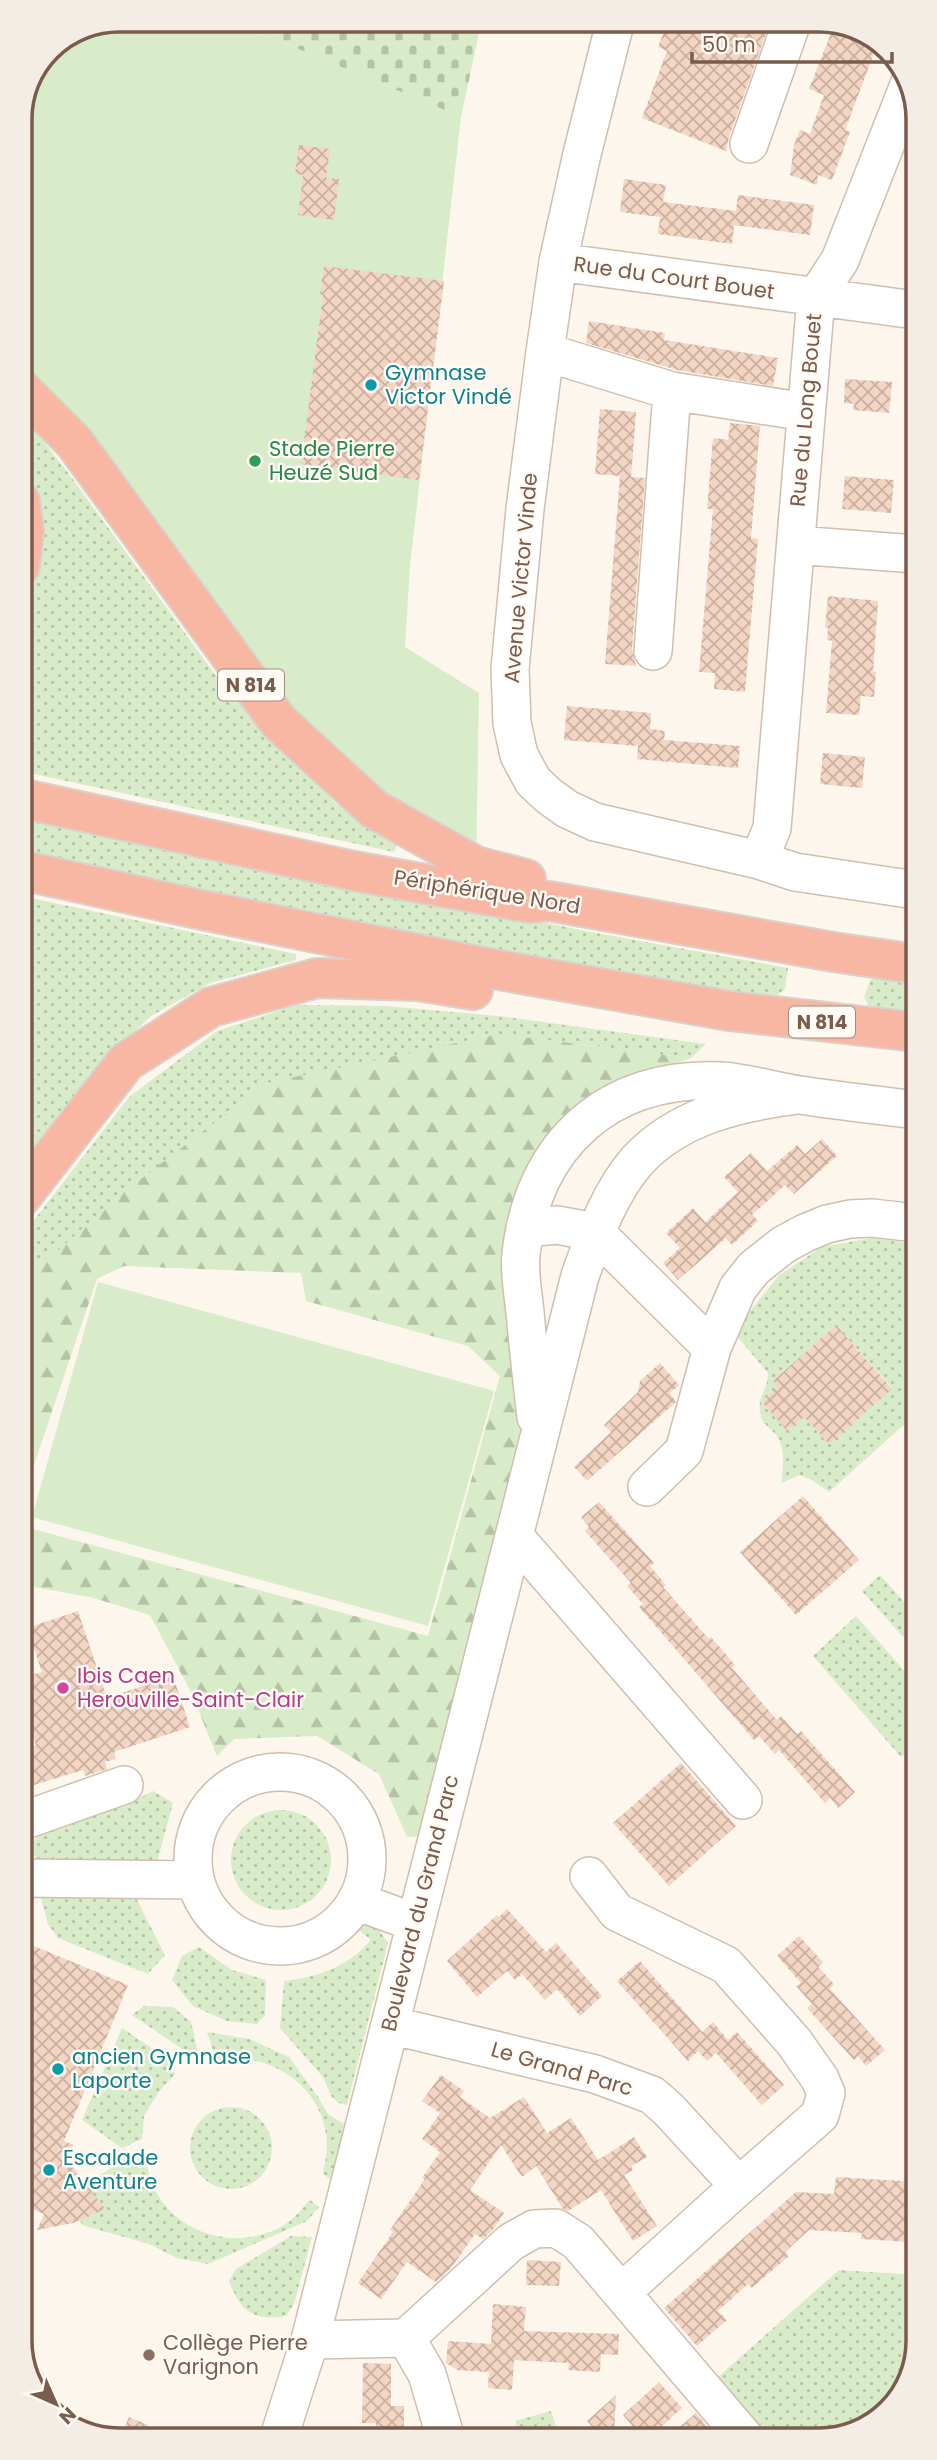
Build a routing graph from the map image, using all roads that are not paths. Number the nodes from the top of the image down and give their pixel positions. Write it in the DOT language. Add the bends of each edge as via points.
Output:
graph roads {
  1 [pos="614,32"];
  2 [pos="788,32"];
  3 [pos="904,99"];
  4 [pos="749,144"];
  5 [pos="558,262"];
  6 [pos="816,297"];
  7 [pos="906,309"];
  8 [pos="545,352"];
  9 [pos="672,391"];
  10 [pos="32,400"];
  11 [pos="806,412"];
  12 [pos="796,545"];
  13 [pos="906,553"];
  14 [pos="653,651"];
  15 [pos="32,802"];
  16 [pos="759,860"];
  17 [pos="32,873"];
  18 [pos="906,889"];
  19 [pos="550,901"];
  20 [pos="906,963"];
  21 [pos="729,1011"];
  22 [pos="906,1031"];
  23 [pos="798,1095"];
  24 [pos="906,1109"];
  25 [pos="32,1183"];
  26 [pos="906,1222"];
  27 [pos="525,1228"];
  28 [pos="596,1232"];
  29 [pos="712,1348"];
  30 [pos="538,1441"];
  31 [pos="647,1487"];
  32 [pos="514,1536"];
  33 [pos="124,1785"];
  34 [pos="743,1800"];
  35 [pos="32,1818"];
  36 [pos="589,1876"];
  37 [pos="32,1878"];
  38 [pos="195,1881"];
  39 [pos="356,1901"];
  40 [pos="416,1923"];
  41 [pos="390,2025"];
  42 [pos="739,2186"];
  43 [pos="622,2292"];
  44 [pos="406,2338"];
  45 [pos="306,2353"];
  46 [pos="282,2428"];
  47 [pos="297,2428"];
  48 [pos="443,2428"];
  49 [pos="737,2428"];
  1 -- 5 [label="street, Avenue Victor Vinde"];
  2 -- 4 [label="street"];
  3 -- 6 [label="street, Rue du Long Bouet" via="840,260"];
  5 -- 6 [label="street, Rue du Court Bouet"];
  5 -- 8 [label="street, Avenue Victor Vinde"];
  6 -- 7 [label="street, Rue du Court Bouet"];
  6 -- 11 [label="street, Rue du Long Bouet"];
  8 -- 9 [label="street"];
  8 -- 16 [label="street, Avenue Victor Vinde" via="510,669 512,723 519,755 533,781 549,796 595,822"];
  9 -- 11 [label="street"];
  9 -- 14 [label="street"];
  10 -- 19 [label="highway, N 814" via="74,442 278,722 374,809 476,866 535,882"];
  11 -- 12 [label="street, Rue du Long Bouet"];
  12 -- 13 [label="street"];
  12 -- 16 [label="street, Rue du Long Bouet" via="772,828"];
  15 -- 19 [label="highway, Périphérique Nord" via="354,871 530,903"];
  16 -- 18 [label="street, Avenue Victor Vinde" via="794,872"];
  17 -- 21 [label="highway, N 814" via="480,966"];
  19 -- 20 [label="highway, Périphérique Nord"];
  21 -- 22 [label="highway, N 814"];
  21 -- 25 [label="highway, N 814" via="685,1024 418,981 317,978 211,1007 126,1062"];
  23 -- 24 [label="street, Boulevard du Grand Parc"];
  23 -- 27 [label="street, Boulevard du Grand Parc" via="721,1081 647,1089 610,1105 573,1131 554,1158"];
  23 -- 28 [label="street, Boulevard du Grand Parc" via="730,1107 696,1119 661,1140 637,1161"];
  26 -- 29 [label="street" via="850,1219 783,1245 738,1288"];
  27 -- 28 [label="street" via="557,1224"];
  27 -- 30 [label="street, Boulevard du Grand Parc" via="521,1266"];
  28 -- 29 [label="street"];
  28 -- 30 [label="street, Boulevard du Grand Parc" via="580,1276"];
  29 -- 31 [label="street" via="684,1451"];
  30 -- 32 [label="street, Boulevard du Grand Parc"];
  32 -- 34 [label="street"];
  32 -- 40 [label="street, Boulevard du Grand Parc"];
  33 -- 35 [label="street"];
  36 -- 42 [label="street" via="617,1912 726,1965 820,2079 826,2093 820,2115"];
  37 -- 38 [label="street"];
  38 -- 39 [label="street" via="206,1905 223,1925 246,1939 272,1946 321,1936 341,1921"];
  38 -- 39 [label="street" via="192,1852 199,1825 214,1801 236,1783 263,1773 291,1771 318,1779 341,1796 358,1819 367,1855"];
  39 -- 40 [label="street"];
  40 -- 41 [label="street, Boulevard du Grand Parc"];
  41 -- 42 [label="street, Le Grand Parc" via="595,2074 652,2095"];
  41 -- 45 [label="street, Boulevard du Grand Parc"];
  42 -- 43 [label="street"];
  43 -- 44 [label="street" via="578,2242 556,2228 534,2230 511,2242"];
  43 -- 49 [label="street"];
  44 -- 45 [label="street"];
  44 -- 48 [label="street" via="427,2374"];
  45 -- 46 [label="street, Boulevard du Grand Parc"];
  45 -- 47 [label="street, Boulevard du Grand Parc"];
}
